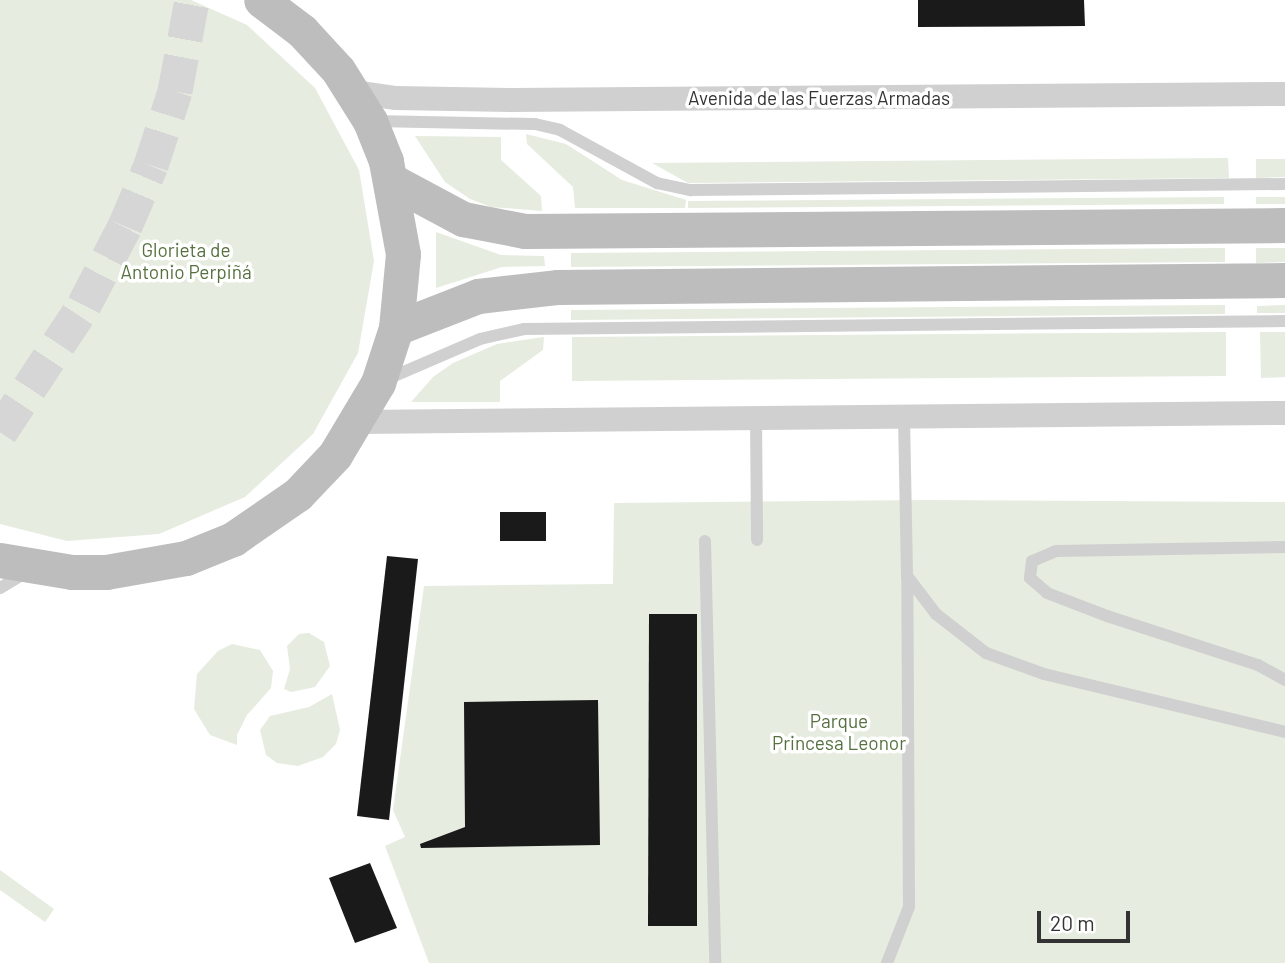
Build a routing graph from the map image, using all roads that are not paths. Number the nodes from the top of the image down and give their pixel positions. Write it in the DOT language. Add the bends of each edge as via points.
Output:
graph roads {
  1 [pos="261,0"];
  2 [pos="1285,94"];
  3 [pos="361,106"];
  4 [pos="393,181"];
  5 [pos="1285,184"];
  6 [pos="1285,225"];
  7 [pos="1285,280"];
  8 [pos="1285,321"];
  9 [pos="396,328"];
  10 [pos="378,383"];
  11 [pos="1285,413"];
  12 [pos="904,417"];
  13 [pos="756,418"];
  14 [pos="358,422"];
  15 [pos="757,540"];
  16 [pos="705,541"];
  17 [pos="1285,547"];
  18 [pos="0,560"];
  19 [pos="34,568"];
  20 [pos="907,576"];
  21 [pos="0,588"];
  22 [pos="1285,680"];
  23 [pos="1285,732"];
  24 [pos="715,963"];
  25 [pos="887,963"];
  1 -- 3 [label="street" via="302,31"];
  2 -- 3 [label="street, Avenida de las Fuerzas Armadas" via="395,98"];
  3 -- 4 [label="street"];
  3 -- 5 [label="lane" via="534,124 560,131 657,183 691,190"];
  4 -- 6 [label="street" via="463,219 525,231"];
  4 -- 9 [label="street" via="403,254"];
  7 -- 9 [label="street" via="558,287 478,296"];
  8 -- 10 [label="lane" via="524,329 459,347"];
  9 -- 10 [label="street"];
  10 -- 14 [label="street"];
  11 -- 12 [label="street"];
  12 -- 13 [label="street"];
  12 -- 20 [label="lane"];
  13 -- 14 [label="street"];
  13 -- 15 [label="lane"];
  14 -- 19 [label="street" via="298,494 233,539 142,569 72,572"];
  16 -- 24 [label="lane"];
  17 -- 22 [label="lane" via="1056,551 1032,561 1030,578 1047,593 1245,661"];
  18 -- 19 [label="street"];
  19 -- 21 [label="lane"];
  20 -- 23 [label="lane" via="936,614 986,653 1044,674"];
  20 -- 25 [label="lane" via="909,906"];
}
